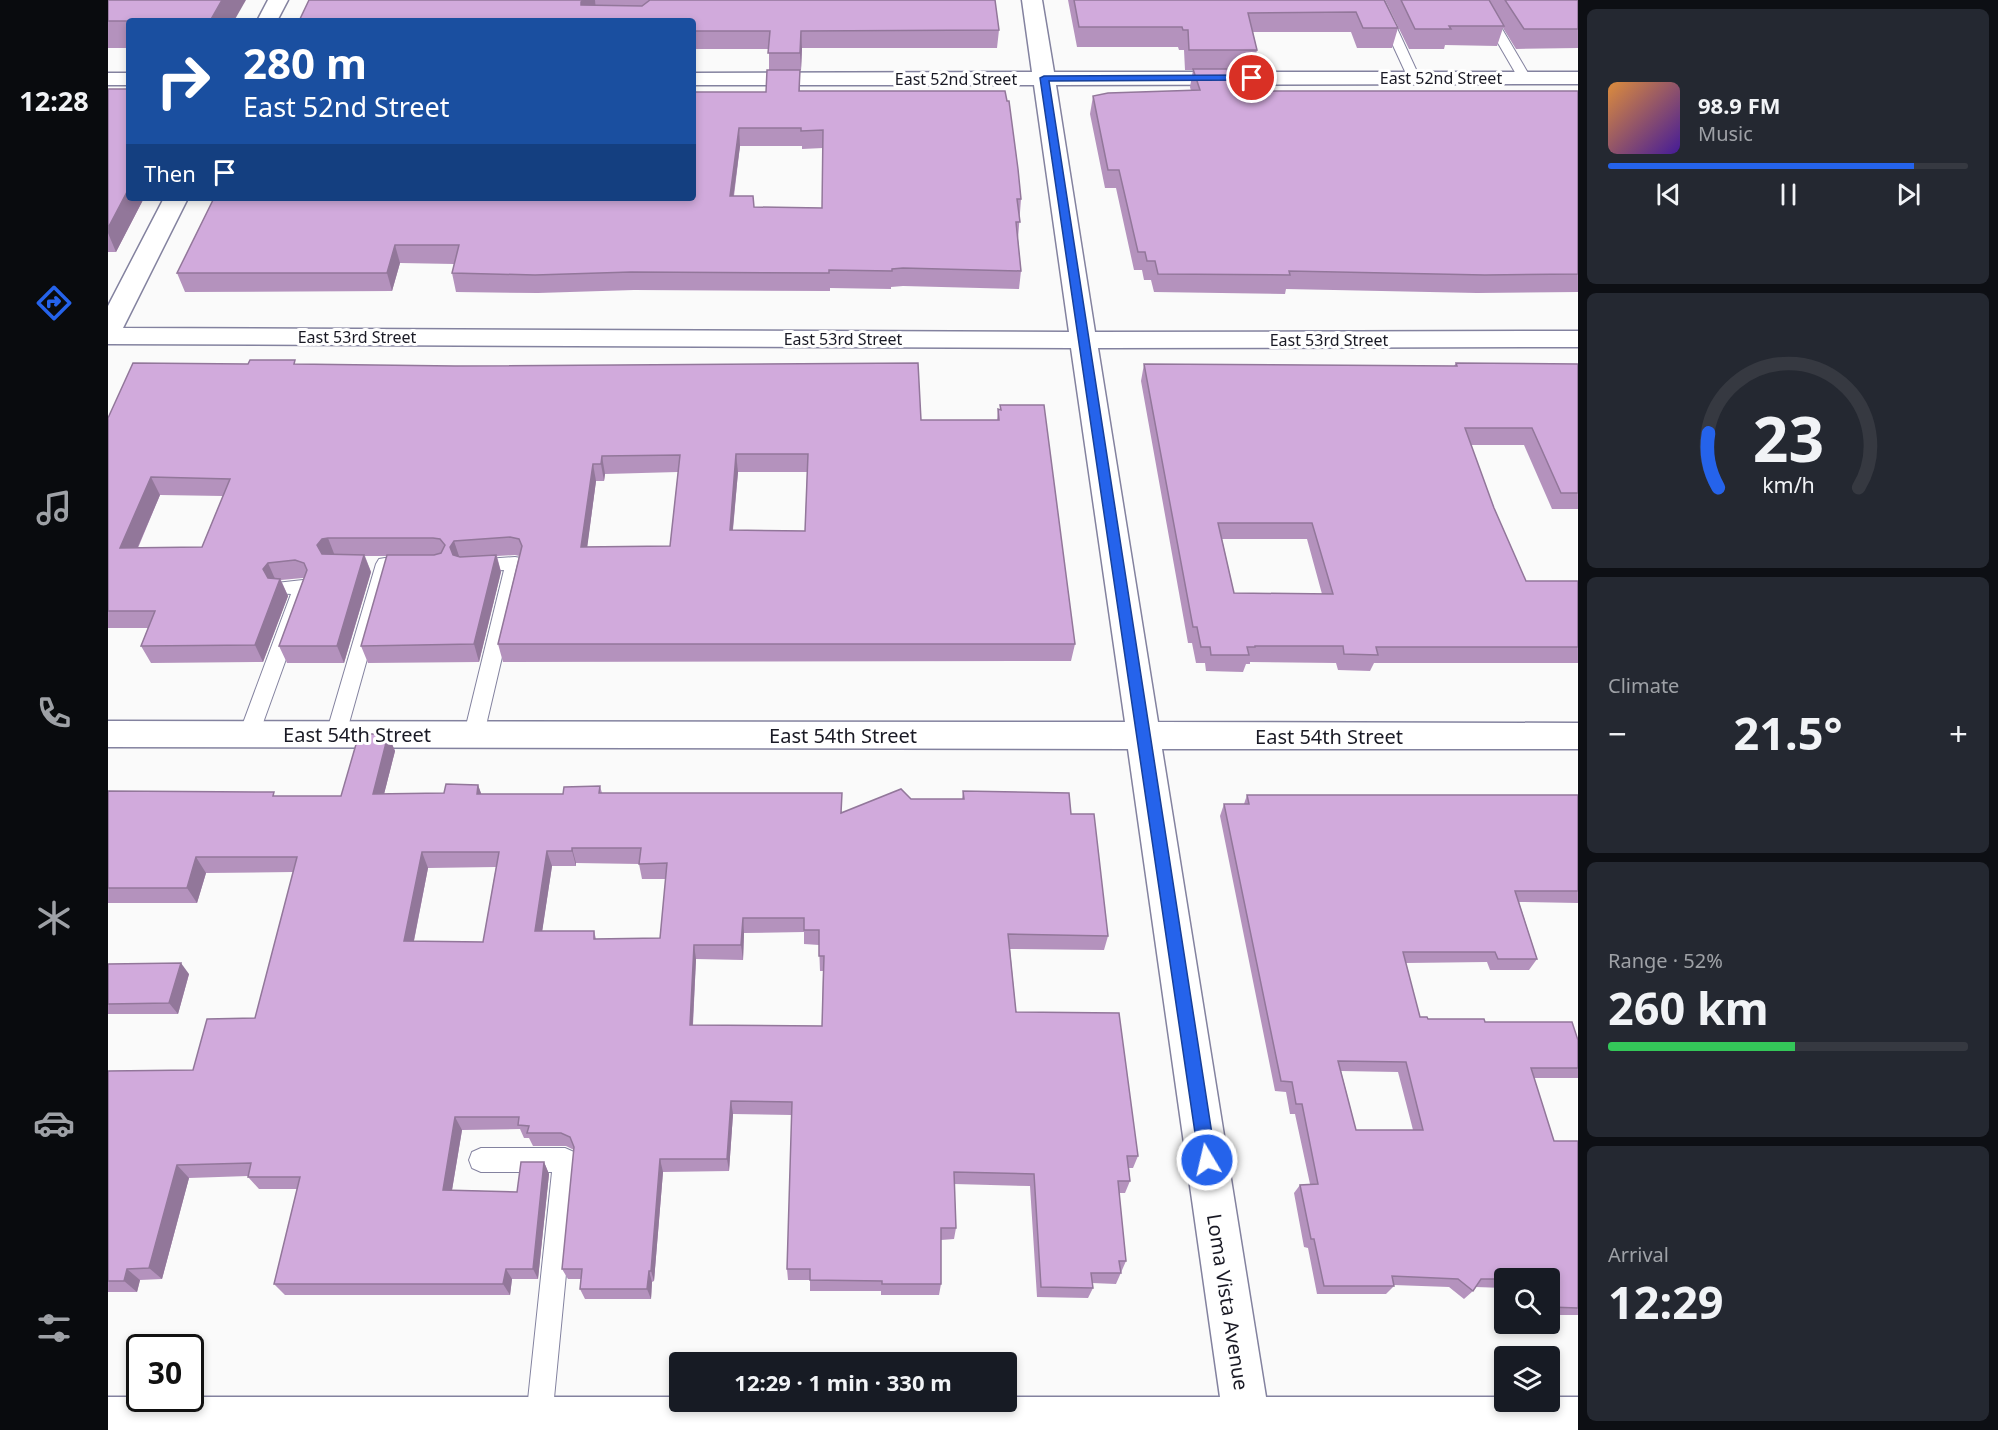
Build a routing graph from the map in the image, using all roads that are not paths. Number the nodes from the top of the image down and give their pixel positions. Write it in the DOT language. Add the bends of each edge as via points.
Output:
graph roads {
  1 [pos="278,0"];
  2 [pos="1032,0"];
  3 [pos="1378,0"];
  4 [pos="1479,0"];
  5 [pos="269,18"];
  6 [pos="1044,78"];
  7 [pos="1414,78"];
  8 [pos="1525,78"];
  9 [pos="1578,78"];
  10 [pos="108,79"];
  11 [pos="126,79"];
  12 [pos="696,79"];
  13 [pos="174,201"];
  14 [pos="108,334"];
  15 [pos="1578,339"];
  16 [pos="1084,340"];
  17 [pos="365,564"];
  18 [pos="385,564"];
  19 [pos="428,564"];
  20 [pos="466,566"];
  21 [pos="282,588"];
  22 [pos="108,734"];
  23 [pos="249,734"];
  24 [pos="336,734"];
  25 [pos="474,735"];
  26 [pos="1143,736"];
  27 [pos="1578,736"];
  28 [pos="481,1160"];
  29 [pos="538,1419"];
  30 [pos="108,1420"];
  31 [pos="1578,1420"];
  32 [pos="1247,1424"];
  1 -- 5 [label="street"];
  2 -- 6 [label="street, Loma Vista Avenue"];
  3 -- 7 [label="lane"];
  4 -- 8 [label="lane"];
  6 -- 7 [label="street, East 52nd Street"];
  6 -- 12 [label="street, East 52nd Street"];
  6 -- 16 [label="street, Loma Vista Avenue"];
  7 -- 8 [label="street, East 52nd Street"];
  8 -- 9 [label="street, East 52nd Street"];
  10 -- 11 [label="street"];
  13 -- 14 [label="street"];
  14 -- 16 [label="street, East 53rd Street"];
  15 -- 16 [label="street, East 53rd Street"];
  16 -- 26 [label="street, Loma Vista Avenue"];
  17 -- 18 [label="lane"];
  18 -- 19 [label="lane"];
  18 -- 24 [label="lane"];
  20 -- 25 [label="lane" via="515,563"];
  21 -- 23 [label="lane" via="303,587"];
  22 -- 23 [label="street, East 54th Street"];
  23 -- 24 [label="street, East 54th Street"];
  24 -- 25 [label="street, East 54th Street"];
  25 -- 26 [label="street, East 54th Street"];
  26 -- 27 [label="street, East 54th Street"];
  26 -- 32 [label="street, Loma Vista Avenue"];
  28 -- 29 [label="lane" via="566,1160"];
  29 -- 30 [label="street"];
  29 -- 32 [label="street"];
  31 -- 32 [label="street"];
}
